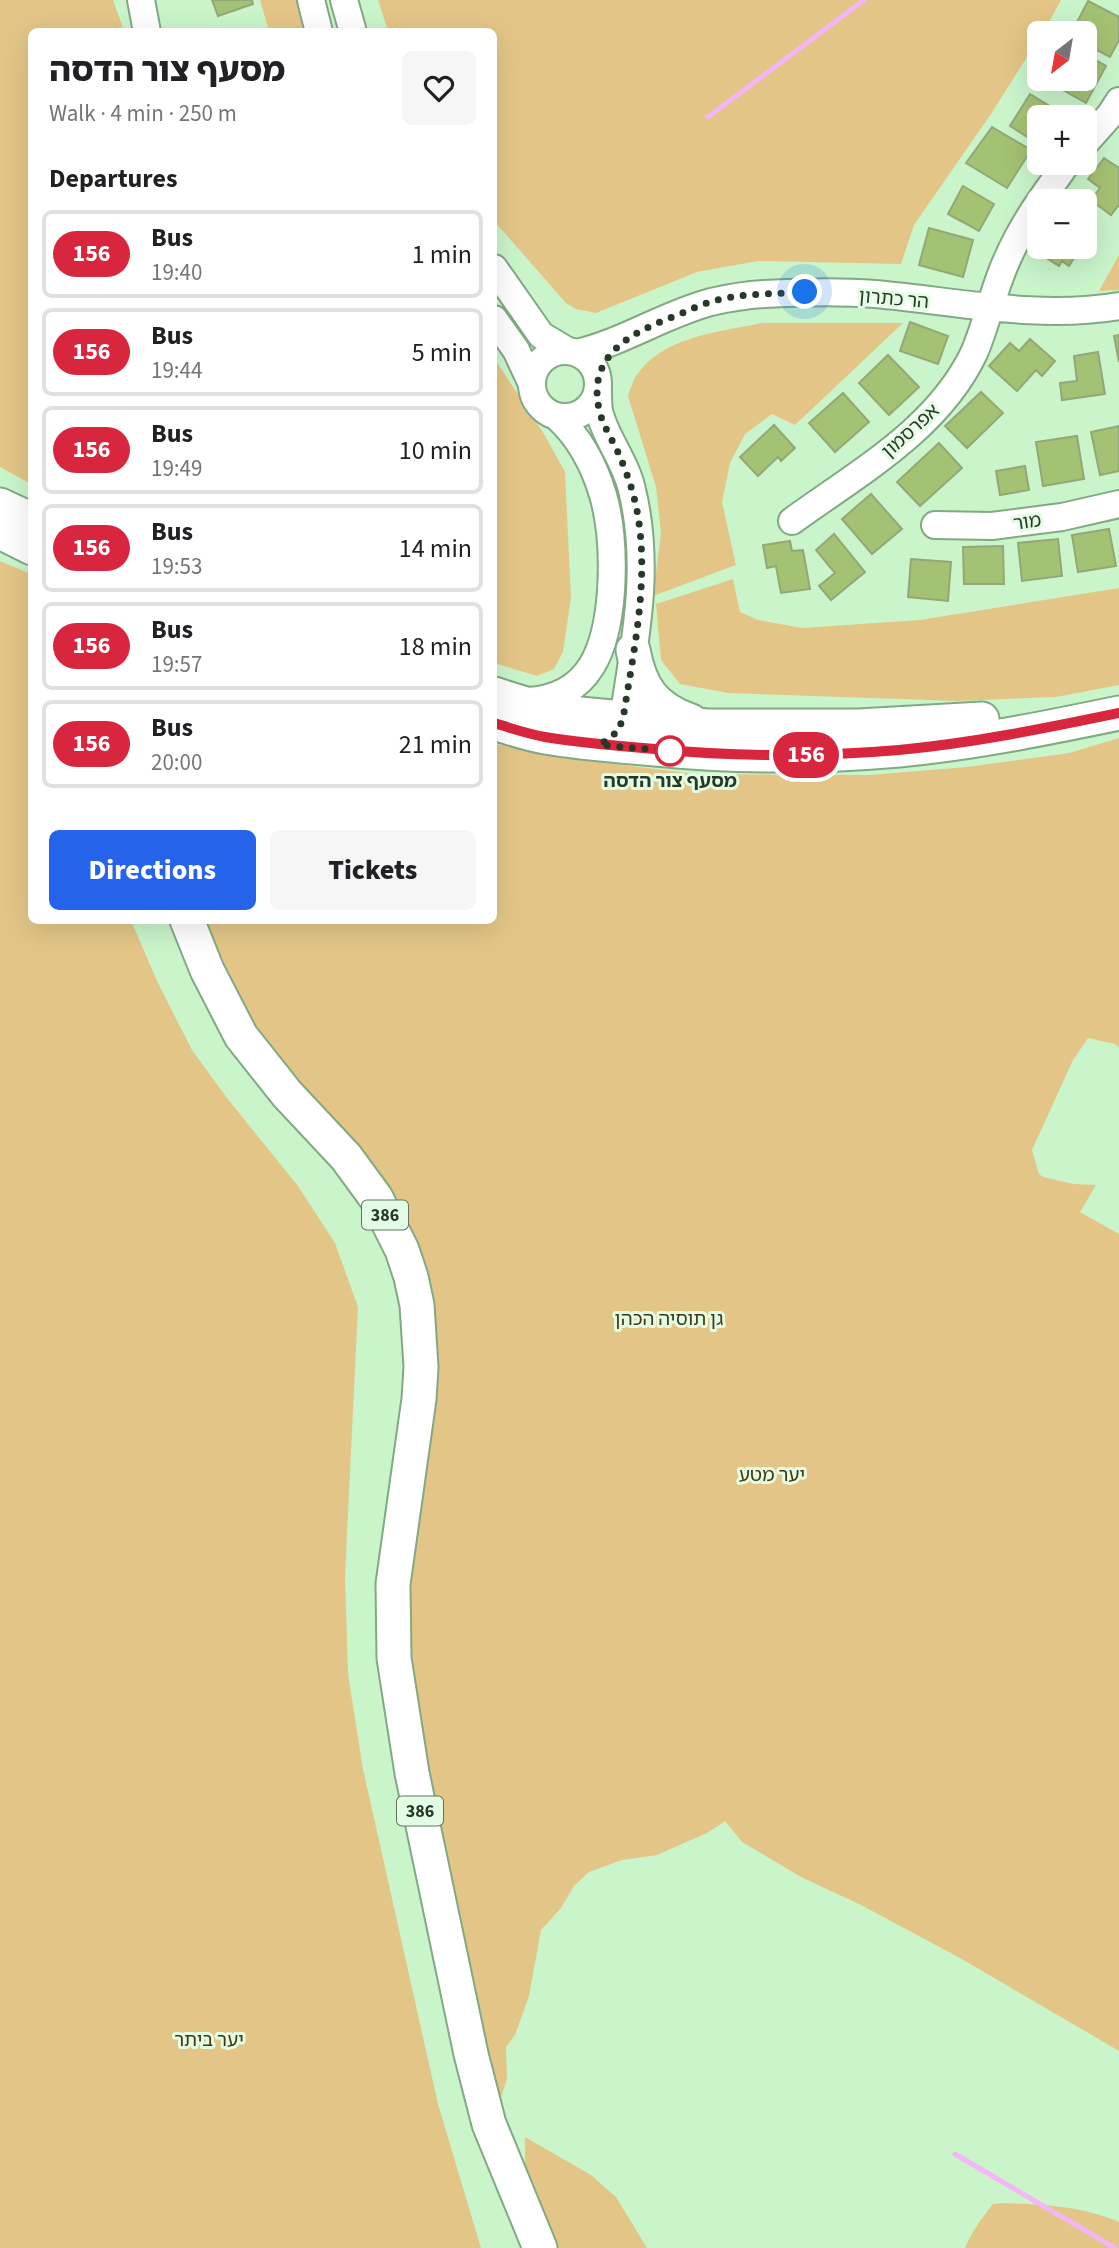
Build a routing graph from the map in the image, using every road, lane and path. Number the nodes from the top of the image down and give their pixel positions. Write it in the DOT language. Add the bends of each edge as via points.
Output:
graph roads {
  1 [pos="141,0"];
  2 [pos="311,0"];
  3 [pos="344,0"];
  4 [pos="146,28"];
  5 [pos="318,28"];
  6 [pos="352,28"];
  7 [pos="1119,101"];
  8 [pos="1097,130"];
  9 [pos="1027,225"];
  10 [pos="497,272"];
  11 [pos="1119,306"];
  12 [pos="991,308"];
  13 [pos="497,323"];
  14 [pos="632,334"];
  15 [pos="571,351"];
  16 [pos="531,382"];
  17 [pos="598,383"];
  18 [pos="557,417"];
  19 [pos="1119,503"];
  20 [pos="0,505"];
  21 [pos="28,518"];
  22 [pos="792,521"];
  23 [pos="934,524"];
  24 [pos="0,532"];
  25 [pos="28,546"];
  26 [pos="634,650"];
  27 [pos="1119,700"];
  28 [pos="500,706"];
  29 [pos="1119,713"];
  30 [pos="623,719"];
  31 [pos="707,726"];
  32 [pos="600,745"];
  33 [pos="189,924"];
  34 [pos="540,2248"];
  1 -- 4 [label="street"];
  2 -- 5 [label="street"];
  3 -- 6 [label="street"];
  7 -- 8 [label="street"];
  9 -- 12 [label="street, אפרסמון" via="1006,263"];
  10 -- 15 [label="street" via="541,335"];
  11 -- 12 [label="street, הר כתרון"];
  12 -- 14 [label="street, הר כתרון" via="874,294 761,294 711,302"];
  12 -- 22 [label="street, אפרסמון" via="973,354 928,419"];
  13 -- 16 [label="street"];
  14 -- 15 [label="street, הר כתרון"];
  14 -- 17 [label="street, הר כתרון" via="605,362"];
  15 -- 16 [label="street" via="549,354 533,371"];
  15 -- 17 [label="street" via="587,359"];
  16 -- 18 [label="street" via="537,404"];
  17 -- 18 [label="street" via="587,409"];
  17 -- 26 [label="street" via="600,412 631,486 640,531 642,572"];
  18 -- 28 [label="street" via="580,443 603,495 612,546 607,627 600,654 572,688 560,695"];
  19 -- 23 [label="street, מור" via="1062,517 992,526"];
  20 -- 21 [label="main road"];
  24 -- 25 [label="main road"];
  26 -- 30 [label="street"];
  26 -- 31 [label="main road" via="642,681 652,697 676,716"];
  27 -- 31 [label="main road" via="993,719"];
  28 -- 30 [label="main road"];
  28 -- 32 [label="main road" via="543,736"];
  29 -- 32 [label="main road" via="958,743 844,754 730,755"];
  30 -- 31 [label="main road"];
  30 -- 32 [label="street" via="617,732"];
  33 -- 34 [label="main road, 386" via="242,1036 376,1198 411,1277 421,1367 393,1584 394,1658 412,1773 471,2054 489,2124"];
}
